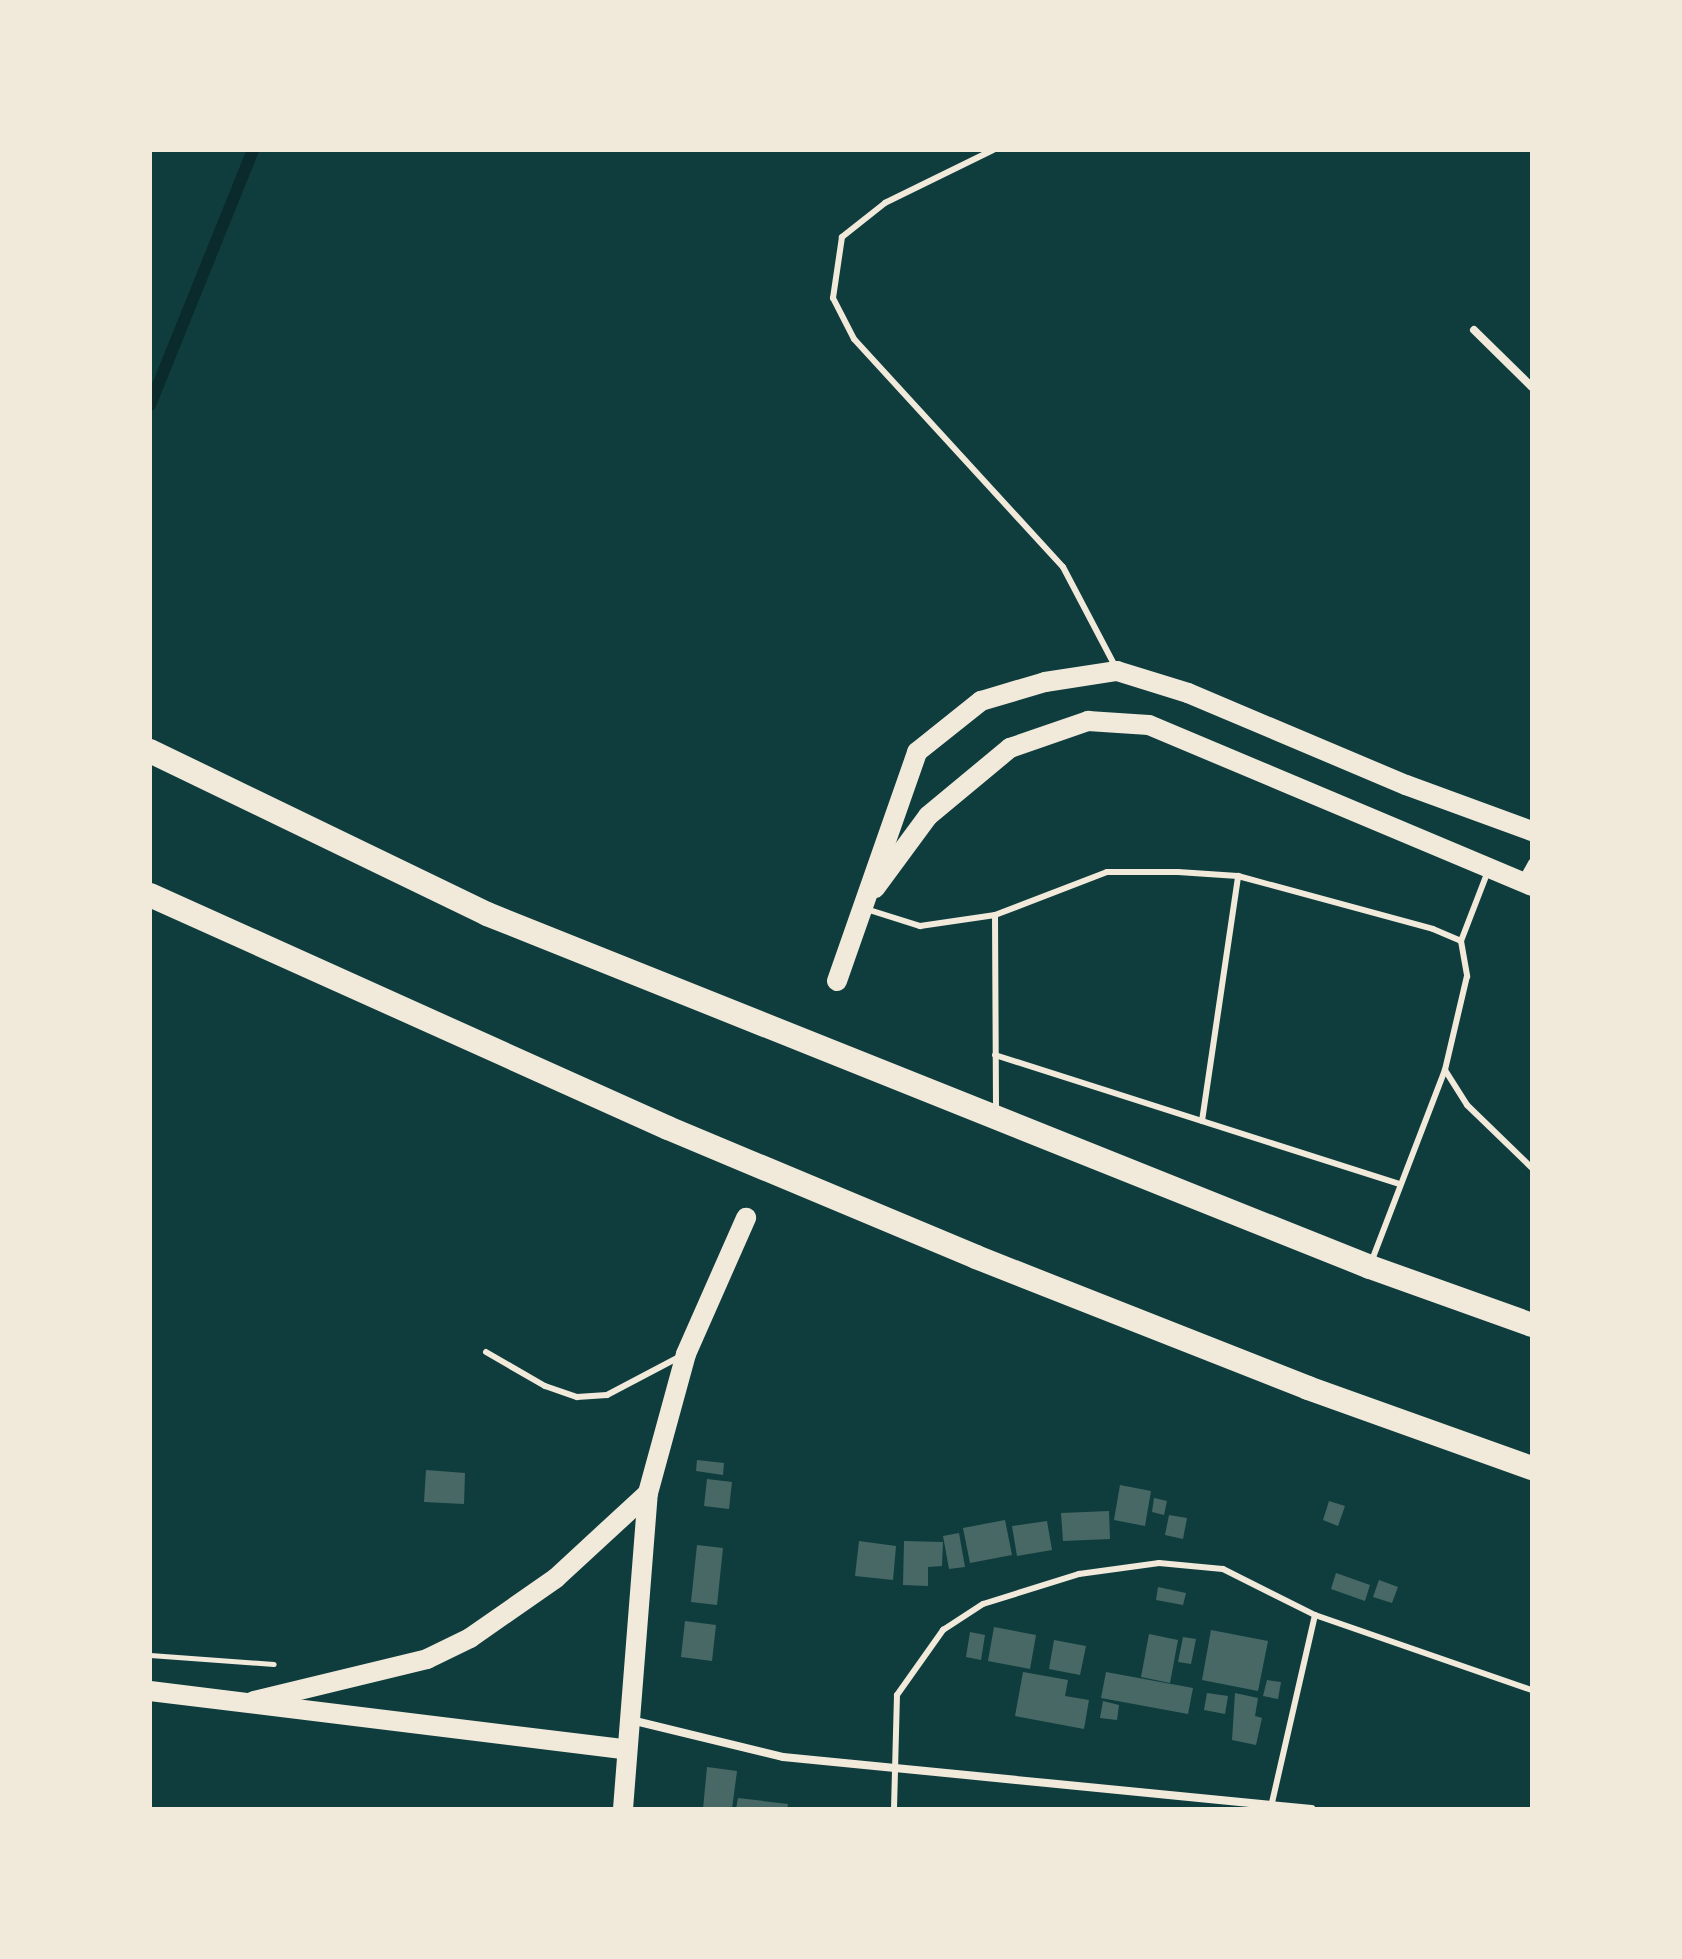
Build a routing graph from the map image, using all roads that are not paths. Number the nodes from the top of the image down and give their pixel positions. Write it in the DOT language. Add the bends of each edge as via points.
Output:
graph roads {
  1 [pos="993,150"];
  2 [pos="1474,330"];
  3 [pos="1532,387"];
  4 [pos="1117,671"];
  5 [pos="150,751"];
  6 [pos="1532,831"];
  7 [pos="1532,863"];
  8 [pos="1489,867"];
  9 [pos="1238,876"];
  10 [pos="1527,884"];
  11 [pos="150,895"];
  12 [pos="860,907"];
  13 [pos="995,915"];
  14 [pos="1461,941"];
  15 [pos="837,981"];
  16 [pos="995,1055"];
  17 [pos="1445,1070"];
  18 [pos="996,1119"];
  19 [pos="1202,1121"];
  20 [pos="1532,1168"];
  21 [pos="1400,1184"];
  22 [pos="746,1218"];
  23 [pos="1370,1267"];
  24 [pos="1532,1325"];
  25 [pos="486,1352"];
  26 [pos="686,1354"];
  27 [pos="1532,1468"];
  28 [pos="648,1493"];
  29 [pos="1315,1615"];
  30 [pos="1532,1690"];
  31 [pos="150,1691"];
  32 [pos="241,1704"];
  33 [pos="627,1719"];
  34 [pos="624,1749"];
  35 [pos="896,1769"];
  36 [pos="1271,1806"];
  37 [pos="623,1809"];
  38 [pos="894,1809"];
  39 [pos="1311,1809"];
  1 -- 4 [label="lane" via="885,203 842,237 833,298 854,339 1063,567"];
  2 -- 3 [label="street"];
  4 -- 6 [label="main road" via="1188,693 1406,785"];
  4 -- 12 [label="main road" via="1045,682 981,701 917,752"];
  5 -- 18 [label="highway" via="487,914"];
  7 -- 10 [label="street"];
  8 -- 10 [label="main road"];
  8 -- 12 [label="main road" via="1149,725 1088,721 1010,748 928,816"];
  8 -- 14 [label="lane"];
  9 -- 13 [label="lane" via="1107,872"];
  9 -- 14 [label="lane"];
  9 -- 19 [label="lane"];
  11 -- 27 [label="highway" via="639,1115 976,1257 1308,1388"];
  12 -- 13 [label="lane" via="920,926"];
  12 -- 15 [label="main road"];
  13 -- 16 [label="lane"];
  14 -- 17 [label="lane" via="1467,976"];
  16 -- 18 [label="lane"];
  16 -- 19 [label="lane"];
  17 -- 20 [label="lane" via="1467,1105"];
  17 -- 21 [label="lane"];
  18 -- 23 [label="highway"];
  19 -- 21 [label="lane"];
  21 -- 23 [label="lane"];
  22 -- 26 [label="main road"];
  23 -- 24 [label="highway"];
  25 -- 26 [label="lane" via="545,1386 577,1397 607,1395"];
  26 -- 28 [label="main road"];
  28 -- 32 [label="main road" via="556,1578 470,1638 427,1659"];
  28 -- 33 [label="main road"];
  29 -- 30 [label="lane"];
  29 -- 35 [label="lane" via="1223,1569 1159,1563 1079,1574 983,1604 943,1630 897,1695"];
  29 -- 36 [label="lane"];
  31 -- 32 [label="main road"];
  32 -- 34 [label="main road"];
  33 -- 34 [label="main road"];
  33 -- 35 [label="street" via="783,1757"];
  34 -- 37 [label="main road"];
  35 -- 36 [label="street"];
  35 -- 38 [label="lane"];
  36 -- 39 [label="street"];
}
